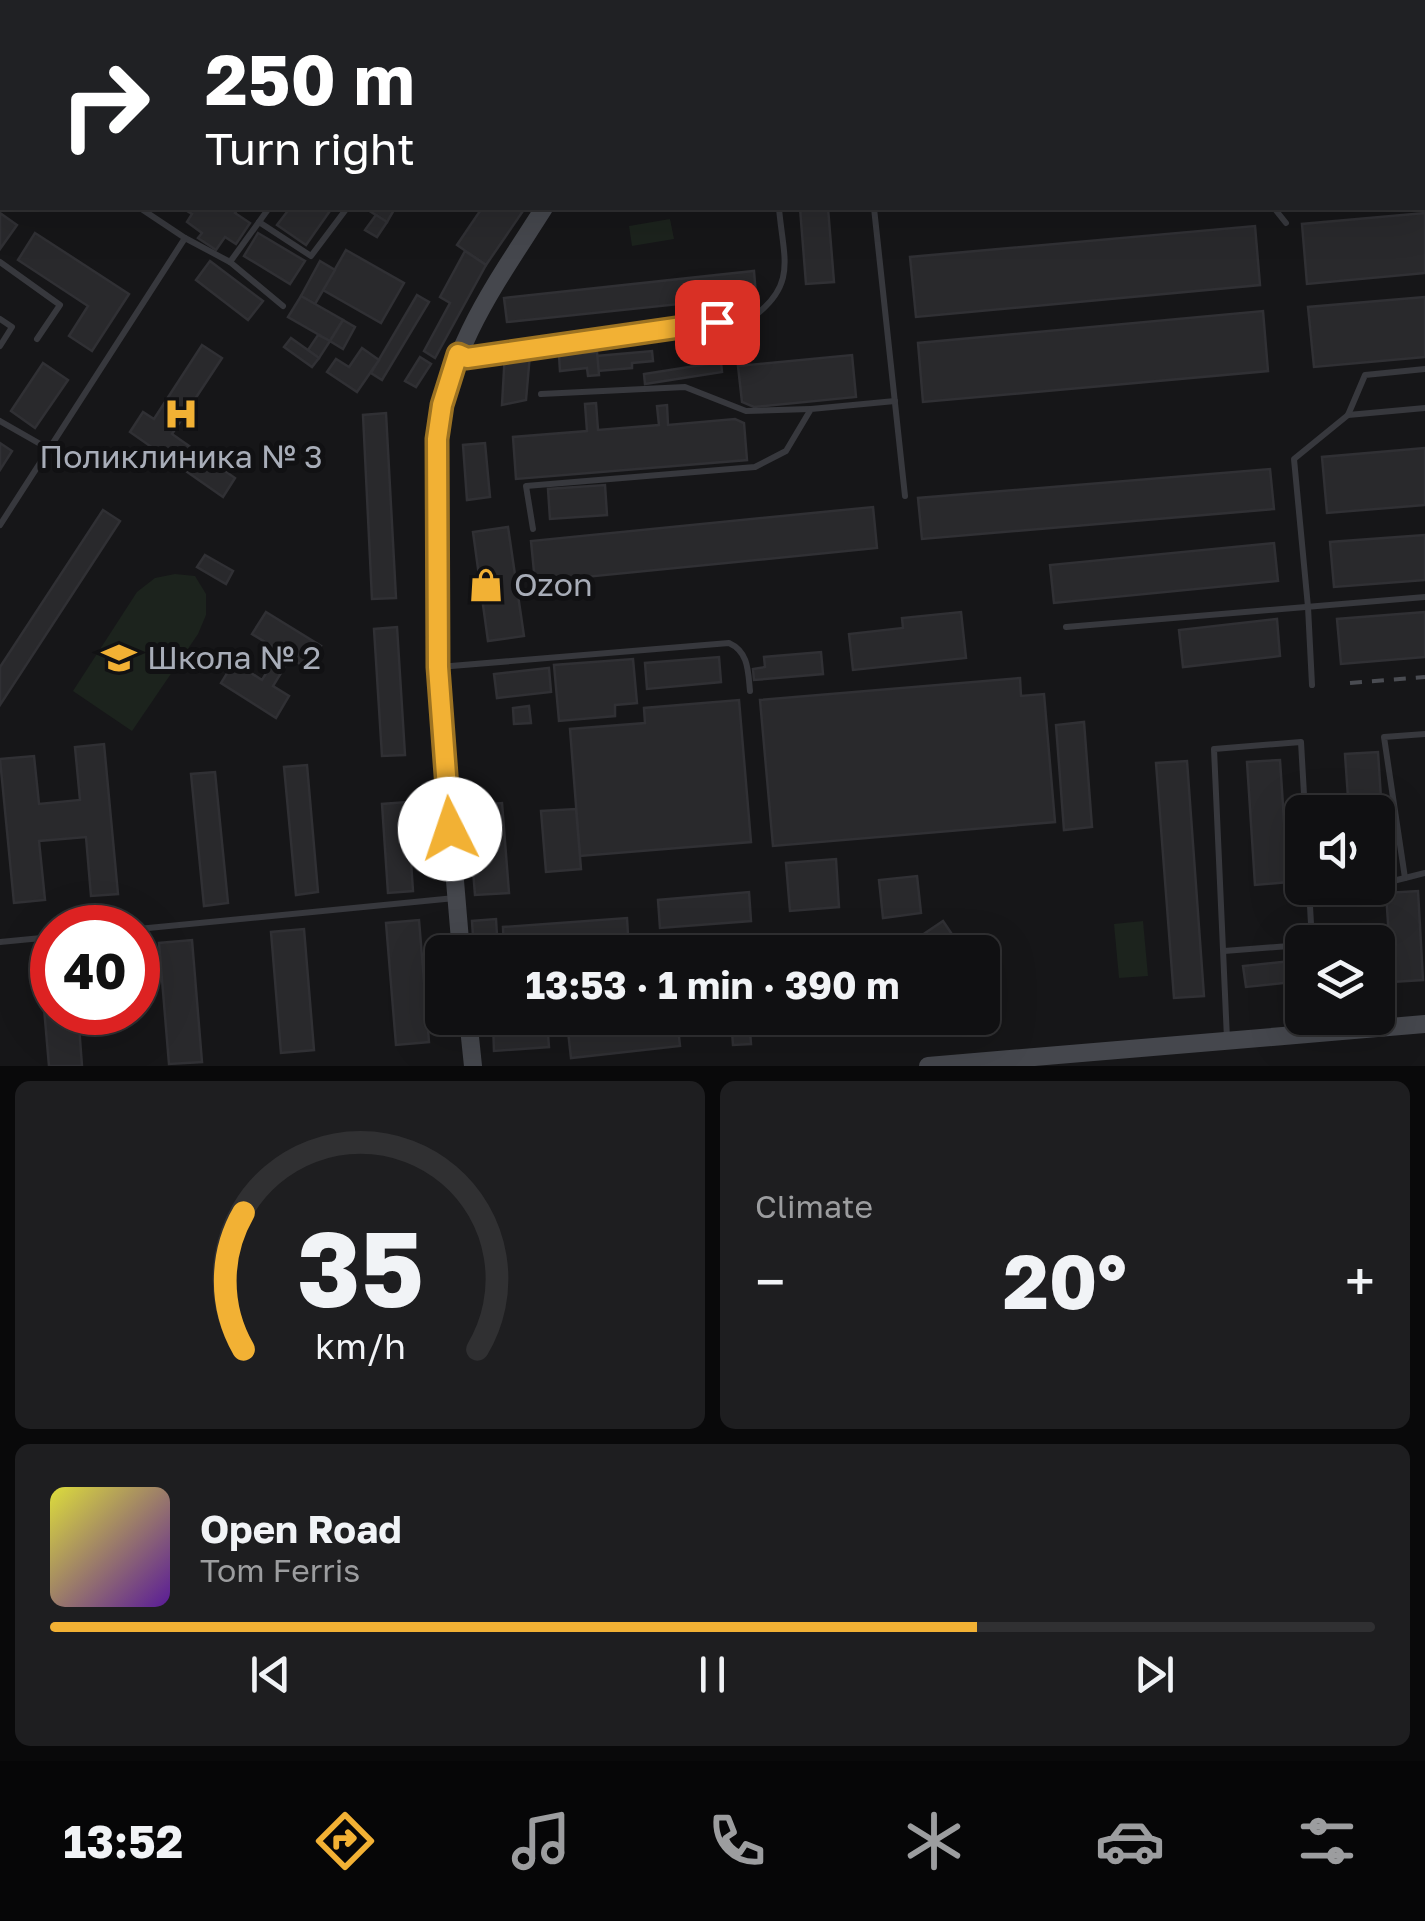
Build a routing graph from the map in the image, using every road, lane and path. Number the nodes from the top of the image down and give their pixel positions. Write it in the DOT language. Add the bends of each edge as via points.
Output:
graph roads {
  1 [pos="143,210"];
  2 [pos="268,210"];
  3 [pos="346,210"];
  4 [pos="543,210"];
  5 [pos="780,210"];
  6 [pos="874,210"];
  7 [pos="1276,210"];
  8 [pos="259,222"];
  9 [pos="1286,223"];
  10 [pos="185,238"];
  11 [pos="0,262"];
  12 [pos="230,262"];
  13 [pos="283,306"];
  14 [pos="0,319"];
  15 [pos="38,340"];
  16 [pos="0,346"];
  17 [pos="458,354"];
  18 [pos="1425,369"];
  19 [pos="541,394"];
  20 [pos="895,401"];
  21 [pos="1425,408"];
  22 [pos="811,410"];
  23 [pos="1348,415"];
  24 [pos="0,421"];
  25 [pos="49,449"];
  26 [pos="905,496"];
  27 [pos="0,525"];
  28 [pos="533,529"];
  29 [pos="1425,597"];
  30 [pos="1308,607"];
  31 [pos="1066,628"];
  32 [pos="438,667"];
  33 [pos="1312,685"];
  34 [pos="750,692"];
  35 [pos="1425,734"];
  36 [pos="1304,795"];
  37 [pos="1425,874"];
  38 [pos="1404,878"];
  39 [pos="1395,880"];
  40 [pos="455,898"];
  41 [pos="160,927"];
  42 [pos="459,935"];
  43 [pos="30,939"];
  44 [pos="0,942"];
  45 [pos="1285,947"];
  46 [pos="1224,952"];
  47 [pos="1425,1024"];
  48 [pos="470,1035"];
  49 [pos="1228,1040"];
  50 [pos="473,1066"];
  51 [pos="928,1066"];
  1 -- 10 [label="lane"];
  2 -- 8 [label="lane"];
  3 -- 8 [label="lane" via="311,256"];
  4 -- 17 [label="street"];
  5 -- 17 [label="lane" via="783,282 753,317 467,358"];
  6 -- 20 [label="lane"];
  7 -- 9 [label="lane"];
  8 -- 12 [label="lane"];
  10 -- 12 [label="lane"];
  10 -- 25 [label="lane"];
  11 -- 15 [label="lane" via="60,305"];
  12 -- 13 [label="lane"];
  14 -- 16 [label="lane" via="12,327"];
  17 -- 32 [label="street" via="437,439"];
  18 -- 23 [label="lane" via="1365,375"];
  19 -- 22 [label="lane" via="685,387 746,412"];
  20 -- 22 [label="lane"];
  20 -- 26 [label="lane"];
  21 -- 23 [label="lane"];
  22 -- 28 [label="lane" via="786,452 756,467 526,486"];
  23 -- 30 [label="lane" via="1294,459"];
  24 -- 25 [label="lane"];
  25 -- 27 [label="lane"];
  29 -- 30 [label="lane"];
  30 -- 31 [label="lane"];
  30 -- 33 [label="lane"];
  32 -- 34 [label="lane" via="722,642 743,653"];
  32 -- 40 [label="street"];
  35 -- 38 [label="lane" via="1384,736"];
  36 -- 46 [label="lane" via="1300,742 1214,748"];
  37 -- 38 [label="lane"];
  38 -- 39 [label="lane"];
  40 -- 41 [label="lane"];
  40 -- 42 [label="street"];
  43 -- 44 [label="lane"];
  45 -- 46 [label="lane"];
  46 -- 49 [label="lane"];
  47 -- 49 [label="street"];
  48 -- 50 [label="street"];
  49 -- 51 [label="street"];
}
